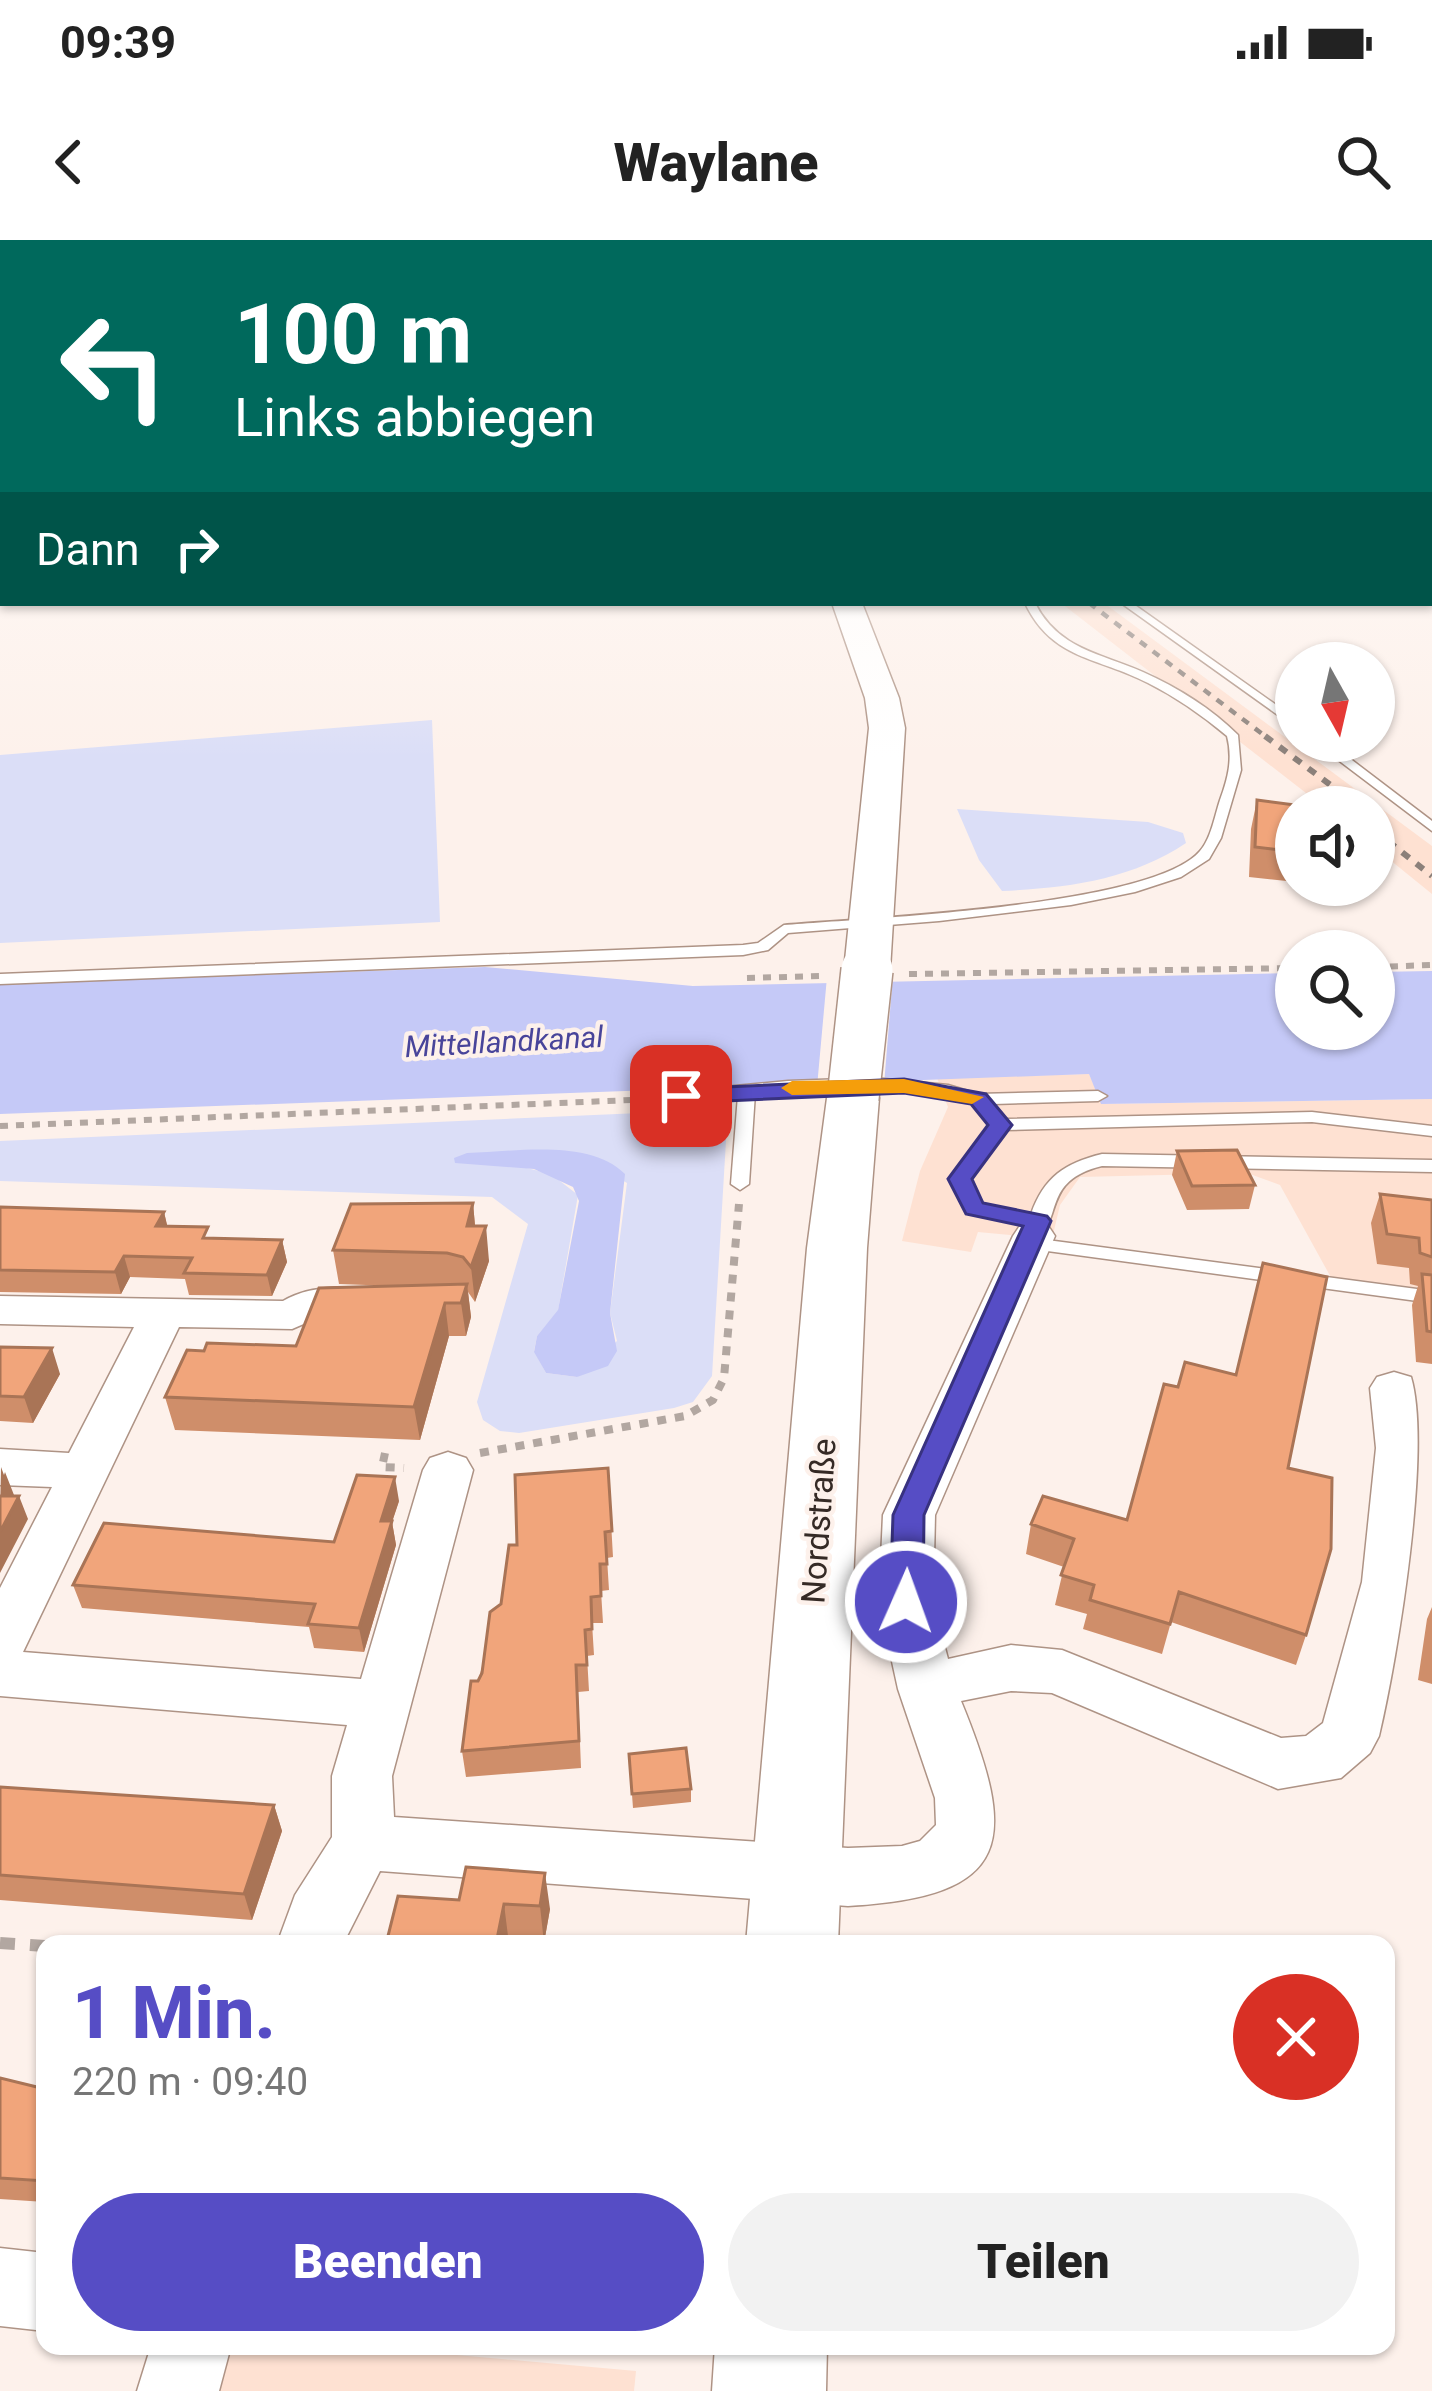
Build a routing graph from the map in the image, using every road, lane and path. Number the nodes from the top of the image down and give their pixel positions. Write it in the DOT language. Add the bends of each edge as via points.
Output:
graph roads {
  1 [pos="848,606"];
  2 [pos="1031,606"];
  3 [pos="1130,606"];
  4 [pos="1275,709"];
  5 [pos="1347,762"];
  6 [pos="1432,827"];
  7 [pos="872,919"];
  8 [pos="1432,965"];
  9 [pos="1395,966"];
  10 [pos="0,979"];
  11 [pos="747,1090"];
  12 [pos="681,1096"];
  13 [pos="1098,1096"];
  14 [pos="978,1099"];
  15 [pos="1000,1125"];
  16 [pos="0,1126"];
  17 [pos="1432,1131"];
  18 [pos="1432,1166"];
  19 [pos="740,1184"];
  20 [pos="1036,1227"];
  21 [pos="1432,1297"];
  22 [pos="404,1304"];
  23 [pos="0,1310"];
  24 [pos="163,1313"];
  25 [pos="1394,1388"];
  26 [pos="386,1453"];
  27 [pos="0,1468"];
  28 [pos="421,1469"];
  29 [pos="81,1471"];
  30 [pos="0,1643"];
  31 [pos="0,1673"];
  32 [pos="928,1689"];
  33 [pos="382,1704"];
  34 [pos="364,1842"];
  35 [pos="793,1908"];
  36 [pos="313,1935"];
  37 [pos="0,1943"];
  38 [pos="36,1945"];
  39 [pos="0,2287"];
  40 [pos="36,2291"];
  41 [pos="188,2355"];
  42 [pos="771,2355"];
  43 [pos="178,2391"];
  44 [pos="769,2391"];
  1 -- 7 [label="main road, Nordstraße" via="887,728"];
  2 -- 7 [label="lane" via="1057,643 1152,680 1232,735 1238,759 1204,856 1098,895 968,916"];
  3 -- 4 [label="lane"];
  5 -- 6 [label="lane"];
  7 -- 10 [label="lane" via="784,928 763,947 743,950"];
  7 -- 35 [label="main road, Nordstraße, bridge" via="836,1272"];
  8 -- 9 [label="path"];
  11 -- 12 [label="lane"];
  11 -- 14 [label="lane" via="904,1086"];
  11 -- 19 [label="lane"];
  12 -- 16 [label="path"];
  13 -- 14 [label="lane"];
  14 -- 15 [label="lane"];
  15 -- 17 [label="lane" via="1312,1117"];
  15 -- 20 [label="lane" via="960,1179 964,1195 975,1209"];
  18 -- 20 [label="lane" via="1102,1160 1062,1172"];
  19 -- 28 [label="path" via="724,1378 713,1400 669,1420 490,1449"];
  20 -- 21 [label="lane"];
  20 -- 32 [label="street" via="909,1515 906,1602"];
  22 -- 24 [label="street" via="313,1302 292,1315"];
  23 -- 24 [label="street"];
  24 -- 29 [label="street"];
  25 -- 32 [label="street" via="1401,1448 1389,1582 1359,1713 1349,1736 1320,1760 1278,1764 1035,1665"];
  26 -- 28 [label="path" via="382,1467"];
  27 -- 29 [label="street"];
  28 -- 33 [label="street"];
  29 -- 30 [label="street"];
  31 -- 33 [label="street"];
  32 -- 35 [label="street" via="965,1785 972,1816 965,1841 918,1873"];
  33 -- 34 [label="street" via="362,1776"];
  34 -- 35 [label="street"];
  34 -- 36 [label="street"];
  37 -- 38 [label="path"];
  39 -- 40 [label="street"];
  41 -- 43 [label="street"];
  42 -- 44 [label="main road"];
}
